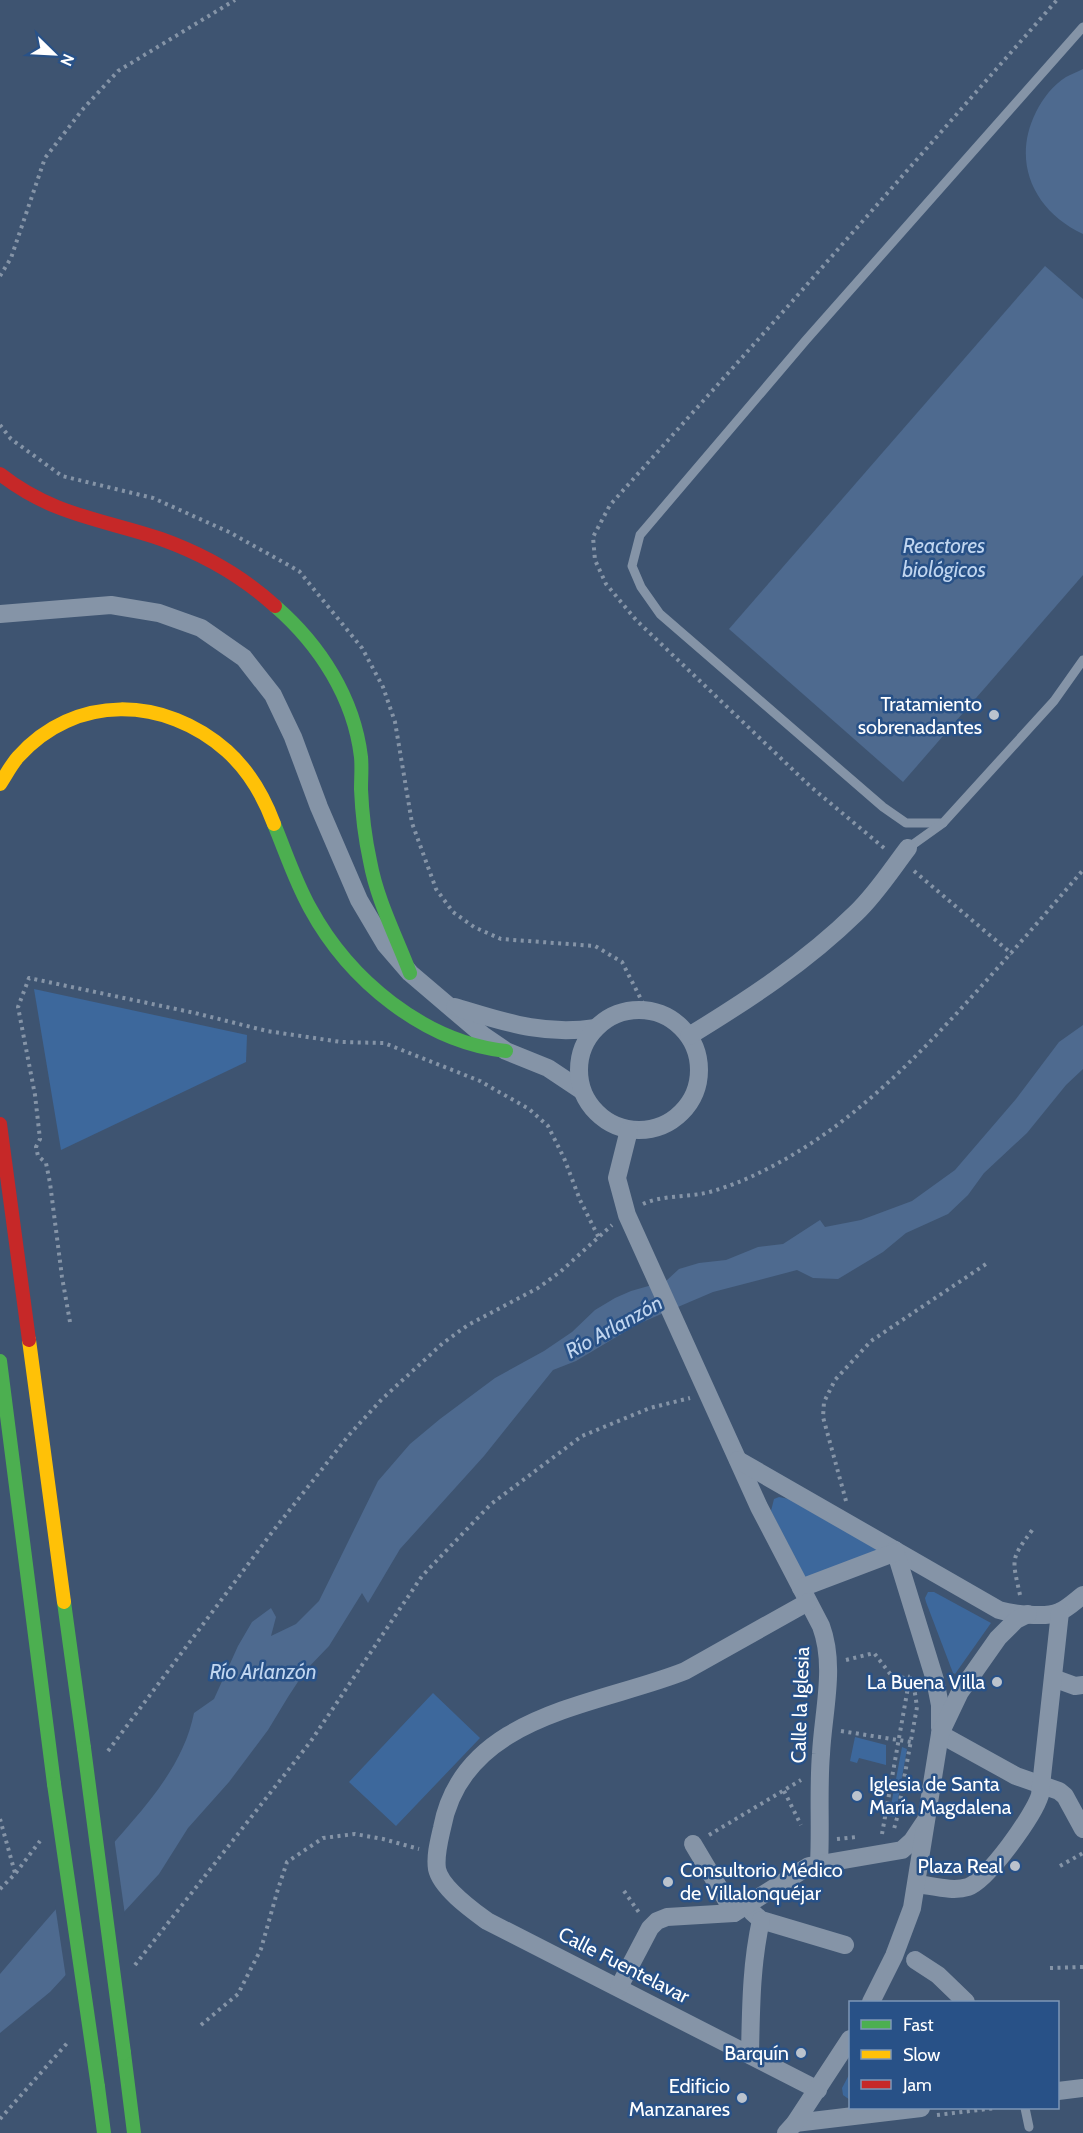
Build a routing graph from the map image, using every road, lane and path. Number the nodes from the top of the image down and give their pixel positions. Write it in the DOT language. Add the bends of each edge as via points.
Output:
graph roads {
  1 [pos="235,0"];
  2 [pos="1057,0"];
  3 [pos="1083,27"];
  4 [pos="0,276"];
  5 [pos="0,474"];
  6 [pos="6,613"];
  7 [pos="1083,660"];
  8 [pos="0,784"];
  9 [pos="943,823"];
  10 [pos="904,854"];
  11 [pos="1083,870"];
  12 [pos="1012,954"];
  13 [pos="410,973"];
  14 [pos="447,1005"];
  15 [pos="596,1028"];
  16 [pos="689,1036"];
  17 [pos="506,1051"];
  18 [pos="581,1090"];
  19 [pos="0,1124"];
  20 [pos="629,1130"];
  21 [pos="664,1198"];
  22 [pos="627,1215"];
  23 [pos="599,1238"];
  24 [pos="989,1262"];
  25 [pos="70,1322"];
  26 [pos="0,1361"];
  27 [pos="707,1392"];
  28 [pos="738,1460"];
  29 [pos="783,1486"];
  30 [pos="759,1507"];
  31 [pos="852,1525"];
  32 [pos="1033,1529"];
  33 [pos="896,1551"];
  34 [pos="936,1574"];
  35 [pos="805,1595"];
  36 [pos="1083,1595"];
  37 [pos="909,1596"];
  38 [pos="1025,1608"];
  39 [pos="1060,1612"];
  40 [pos="1006,1619"];
  41 [pos="839,1662"];
  42 [pos="1053,1678"];
  43 [pos="934,1680"];
  44 [pos="1083,1685"];
  45 [pos="963,1688"];
  46 [pos="833,1730"];
  47 [pos="940,1734"];
  48 [pos="900,1740"];
  49 [pos="911,1742"];
  50 [pos="101,1760"];
  51 [pos="807,1777"];
  52 [pos="1041,1785"];
  53 [pos="0,1819"];
  54 [pos="927,1819"];
  55 [pos="1083,1829"];
  56 [pos="883,1834"];
  57 [pos="872,1835"];
  58 [pos="44,1836"];
  59 [pos="861,1836"];
  60 [pos="828,1840"];
  61 [pos="693,1844"];
  62 [pos="902,1850"];
  63 [pos="1083,1852"];
  64 [pos="437,1854"];
  65 [pos="819,1864"];
  66 [pos="1060,1866"];
  67 [pos="15,1874"];
  68 [pos="918,1875"];
  69 [pos="0,1888"];
  70 [pos="624,1891"];
  71 [pos="741,1909"];
  72 [pos="644,1919"];
  73 [pos="761,1920"];
  74 [pos="845,1945"];
  75 [pos="915,1959"];
  76 [pos="1083,1967"];
  77 [pos="1050,1968"];
  78 [pos="127,1973"];
  79 [pos="619,1987"];
  80 [pos="871,2001"];
  81 [pos="965,2001"];
  82 [pos="201,2025"];
  83 [pos="74,2036"];
  84 [pos="849,2041"];
  85 [pos="750,2054"];
  86 [pos="1083,2088"];
  87 [pos="818,2090"];
  88 [pos="1059,2091"];
  89 [pos="914,2109"];
  90 [pos="1025,2109"];
  91 [pos="0,2119"];
  92 [pos="1029,2127"];
  93 [pos="790,2128"];
  94 [pos="104,2133"];
  95 [pos="134,2133"];
  1 -- 4 [label="path" via="118,71 83,109 45,158 11,258"];
  2 -- 10 [label="path" via="610,505 593,537 595,560 606,584 636,620 811,787"];
  3 -- 9 [label="lane" via="806,340 640,535 632,566 660,614 883,807 906,823"];
  5 -- 13 [label="main road" via="52,507 163,540 207,559 248,583 296,625 327,662 352,713 361,757 370,864"];
  6 -- 13 [label="street" via="111,605 159,613 201,628 244,658 273,695 293,737 359,900 385,944"];
  7 -- 9 [label="lane" via="1054,701"];
  8 -- 17 [label="main road" via="18,758 46,733 73,718 114,708 149,711 180,721 224,748 252,780 313,915 360,976 430,1027 468,1044"];
  9 -- 10 [label="lane"];
  10 -- 12 [label="path" via="919,874"];
  10 -- 16 [label="street" via="858,911 806,958"];
  11 -- 12 [label="path"];
  12 -- 21 [label="path" via="911,1062 861,1108 802,1151 739,1182 704,1193"];
  13 -- 14 [label="street"];
  14 -- 15 [label="street" via="546,1031"];
  14 -- 17 [label="street"];
  15 -- 16 [label="street" via="623,1011 646,1010 665,1015"];
  15 -- 18 [label="street" via="579,1060"];
  16 -- 20 [label="street" via="699,1059 693,1097 667,1124"];
  17 -- 18 [label="street" via="548,1068"];
  18 -- 20 [label="street" via="596,1113"];
  19 -- 95 [label="main road, bridge"];
  20 -- 22 [label="street, Calle la Iglesia" via="617,1178"];
  22 -- 23 [label="path"];
  22 -- 27 [label="street, Calle la Iglesia"];
  23 -- 25 [label="path" via="548,1126 529,1109 480,1081 384,1043 341,1042 267,1031 29,978 18,1007 38,1117 40,1138 36,1147 38,1156 46,1163"];
  23 -- 50 [label="path" via="538,1288 468,1325 443,1343 382,1399 273,1531"];
  24 -- 31 [label="path" via="871,1341 836,1380 824,1402 822,1417"];
  26 -- 94 [label="main road, bridge"];
  27 -- 28 [label="street, Calle la Iglesia"];
  27 -- 78 [label="path" via="650,1408 582,1436 491,1504 422,1576 311,1741"];
  28 -- 29 [label="street"];
  28 -- 30 [label="street, Calle la Iglesia"];
  29 -- 30 [label="street" via="765,1490"];
  29 -- 31 [label="street"];
  30 -- 35 [label="street, Calle la Iglesia"];
  31 -- 33 [label="street"];
  32 -- 38 [label="path" via="1014,1559"];
  33 -- 34 [label="street"];
  33 -- 35 [label="street"];
  33 -- 37 [label="street"];
  34 -- 37 [label="street" via="923,1576"];
  34 -- 40 [label="street"];
  35 -- 64 [label="street" via="685,1671 569,1706 506,1736 468,1770 453,1794"];
  35 -- 65 [label="street, Calle la Iglesia" via="826,1642 828,1661 820,1755"];
  36 -- 39 [label="street"];
  37 -- 43 [label="street"];
  38 -- 39 [label="street"];
  38 -- 40 [label="street"];
  39 -- 42 [label="street"];
  40 -- 45 [label="street"];
  41 -- 49 [label="path" via="874,1653 891,1675 909,1679 917,1698"];
  42 -- 44 [label="street"];
  42 -- 52 [label="street"];
  43 -- 45 [label="street" via="952,1689"];
  43 -- 47 [label="street" via="940,1705"];
  45 -- 47 [label="street"];
  46 -- 48 [label="path"];
  47 -- 52 [label="street" via="1016,1776"];
  47 -- 54 [label="street"];
  48 -- 49 [label="path"];
  48 -- 56 [label="path"];
  49 -- 56 [label="path" via="894,1829"];
  51 -- 61 [label="path"];
  52 -- 55 [label="street" via="1065,1796"];
  52 -- 68 [label="street" via="1037,1806 1028,1822 972,1885 956,1889"];
  53 -- 67 [label="path"];
  54 -- 62 [label="street"];
  54 -- 68 [label="street"];
  56 -- 57 [label="path"];
  58 -- 67 [label="path"];
  59 -- 60 [label="path"];
  61 -- 71 [label="street"];
  62 -- 65 [label="street"];
  62 -- 68 [label="street" via="916,1858"];
  63 -- 66 [label="path"];
  64 -- 79 [label="street, Calle Fuentelavar" via="437,1870 444,1882 487,1922"];
  64 -- 82 [label="path" via="355,1834 323,1838 305,1849 288,1862 261,1949 238,1994"];
  65 -- 71 [label="street" via="801,1870"];
  67 -- 69 [label="path"];
  68 -- 80 [label="street" via="908,1923"];
  70 -- 72 [label="path"];
  71 -- 73 [label="street"];
  71 -- 79 [label="street" via="657,1921"];
  73 -- 74 [label="street"];
  73 -- 85 [label="street" via="751,1992"];
  75 -- 81 [label="street"];
  76 -- 77 [label="path"];
  79 -- 85 [label="street, Calle Fuentelavar"];
  83 -- 91 [label="path"];
  84 -- 87 [label="street"];
  85 -- 87 [label="street, Calle Fuentelavar"];
  86 -- 88 [label="street"];
  87 -- 93 [label="street"];
  89 -- 93 [label="street"];
  90 -- 92 [label="lane"];
}
